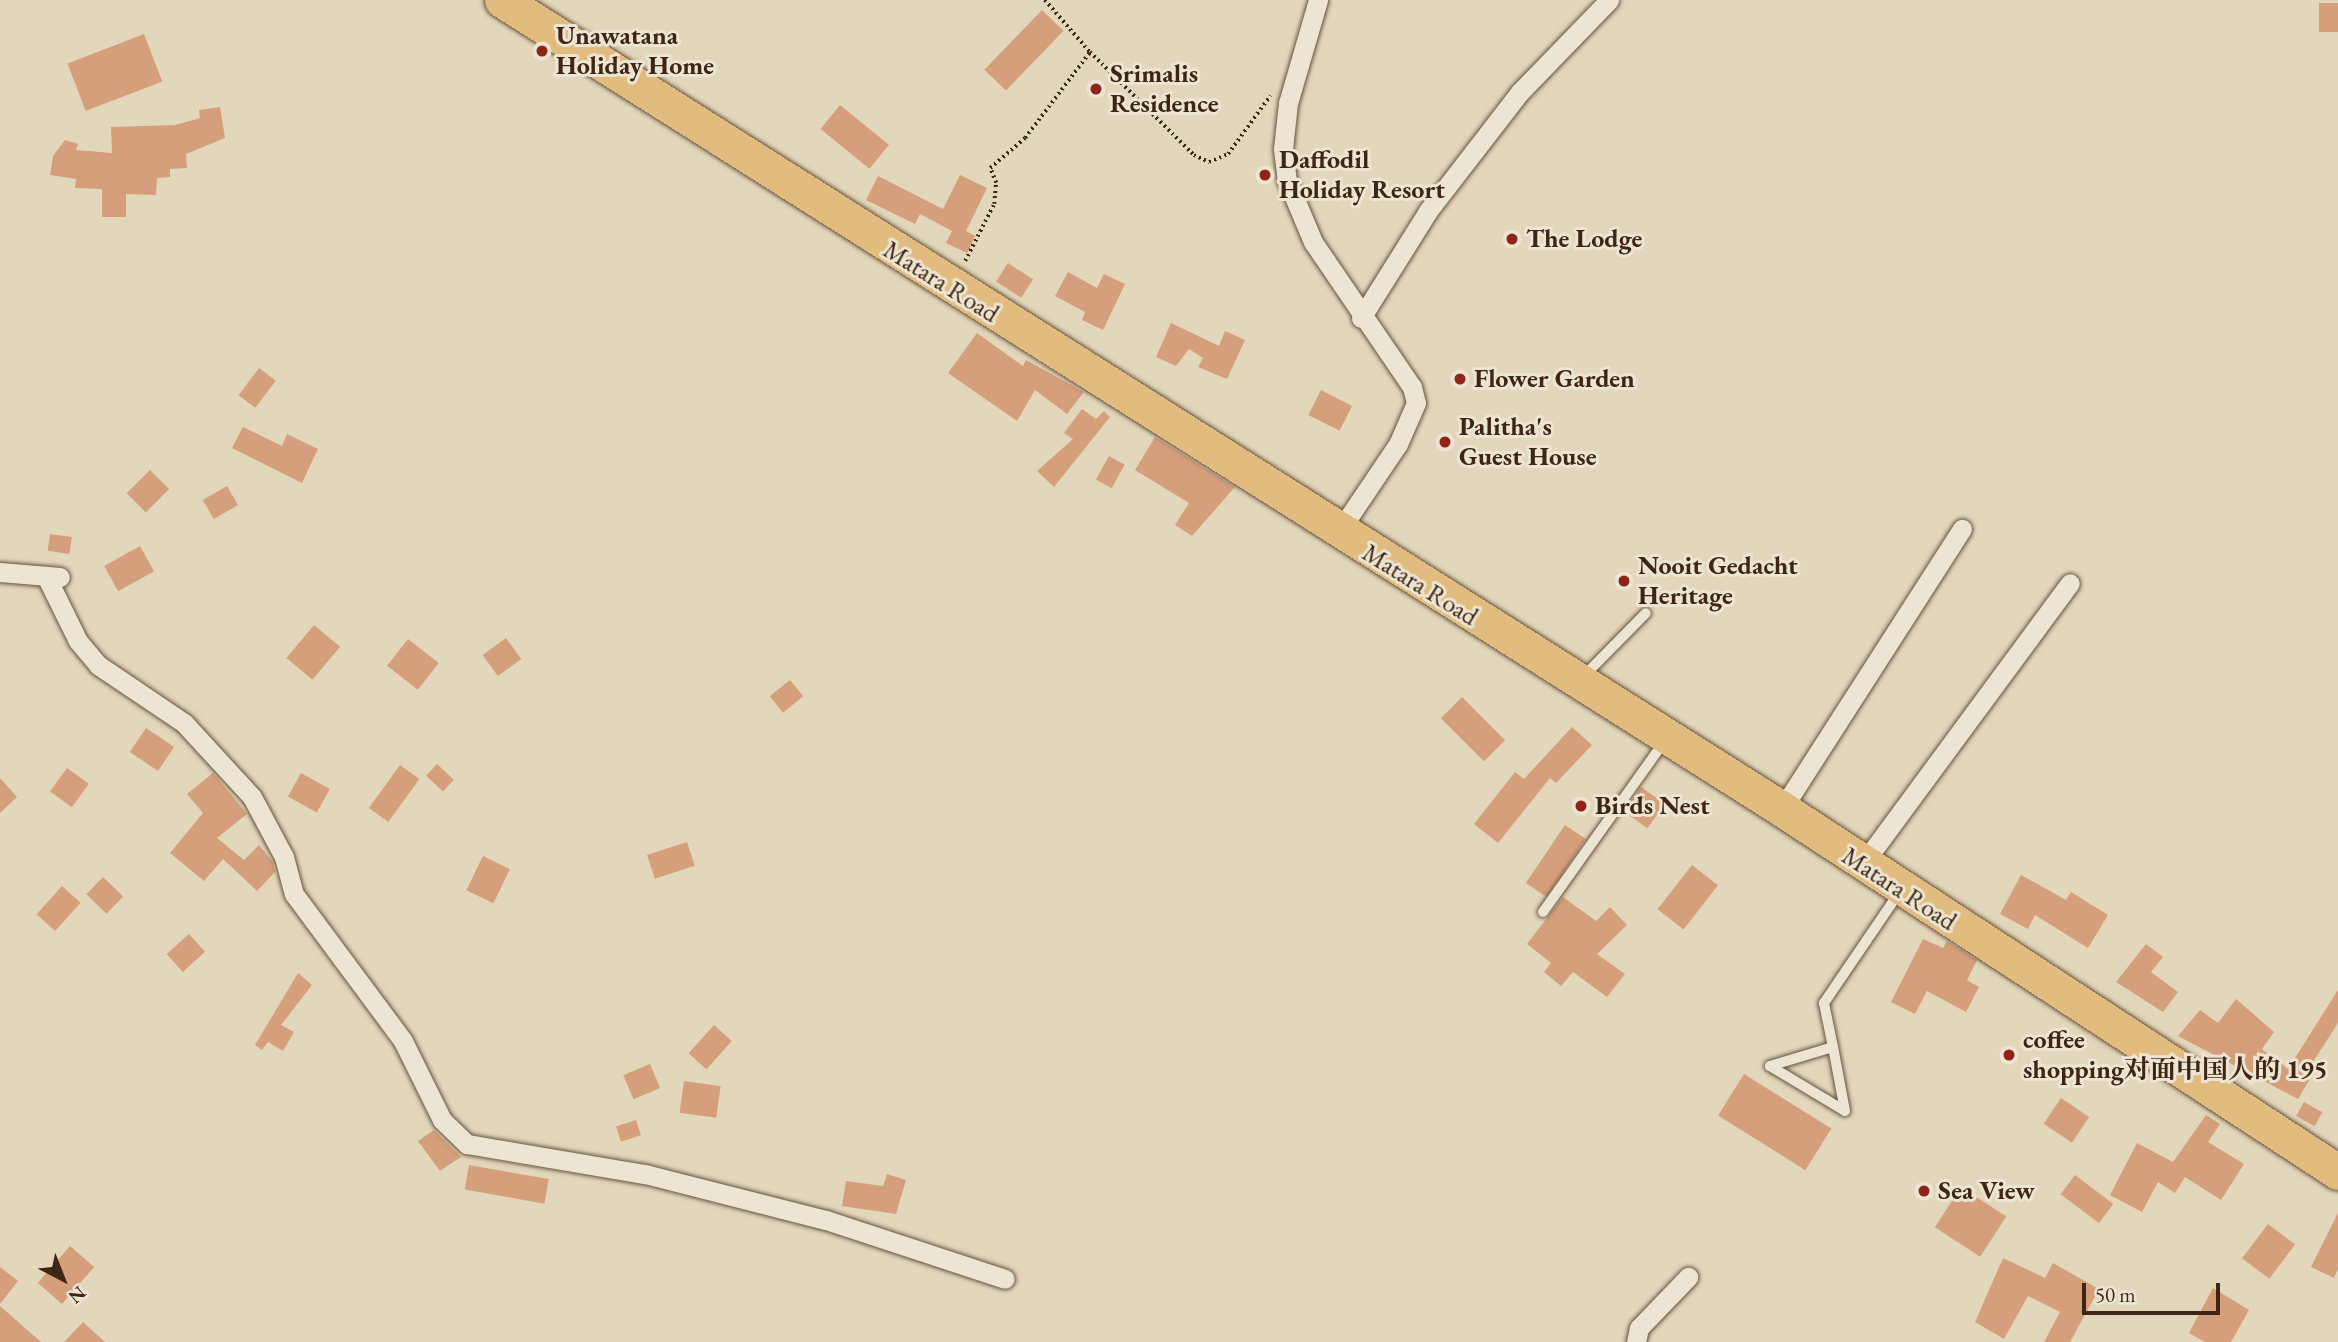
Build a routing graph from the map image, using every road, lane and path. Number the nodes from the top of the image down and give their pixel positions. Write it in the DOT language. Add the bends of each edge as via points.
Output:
graph roads {
  1 [pos="502,0"];
  2 [pos="1045,0"];
  3 [pos="1318,0"];
  4 [pos="1609,0"];
  5 [pos="1090,52"];
  6 [pos="1278,84"];
  7 [pos="950,287"];
  8 [pos="1361,318"];
  9 [pos="1962,529"];
  10 [pos="1338,533"];
  11 [pos="0,572"];
  12 [pos="2070,583"];
  13 [pos="1646,613"];
  14 [pos="1576,683"];
  15 [pos="1666,739"];
  16 [pos="1782,810"];
  17 [pos="1862,865"];
  18 [pos="1900,890"];
  19 [pos="1543,912"];
  20 [pos="1833,1047"];
  21 [pos="2338,1172"];
  22 [pos="1688,1278"];
  23 [pos="1005,1279"];
  24 [pos="1636,1342"];
  1 -- 7 [label="highway, Matara Road"];
  2 -- 5 [label="path"];
  3 -- 8 [label="street" via="1288,103 1284,159 1313,242"];
  4 -- 8 [label="street" via="1520,92 1428,211"];
  5 -- 6 [label="path" via="1194,155 1209,162 1228,154"];
  5 -- 7 [label="path" via="1025,138 990,169 996,183 994,204"];
  7 -- 10 [label="highway, Matara Road"];
  8 -- 10 [label="street" via="1412,387 1416,403 1398,444"];
  9 -- 16 [label="street"];
  10 -- 14 [label="highway, Matara Road"];
  11 -- 23 [label="street" via="53,577 78,641 98,665 184,723 252,797 284,857 294,894 403,1041 442,1120 467,1144 645,1174 826,1220"];
  12 -- 17 [label="street"];
  13 -- 14 [label="lane"];
  14 -- 15 [label="highway, Matara Road"];
  15 -- 16 [label="highway, Matara Road"];
  15 -- 19 [label="lane"];
  16 -- 17 [label="highway, Matara Road"];
  17 -- 18 [label="highway, Matara Road"];
  18 -- 20 [label="lane" via="1824,1003"];
  18 -- 21 [label="highway, Matara Road"];
  20 -- 20 [label="lane" via="1845,1111 1770,1066"];
  22 -- 24 [label="street" via="1639,1328"];
}
